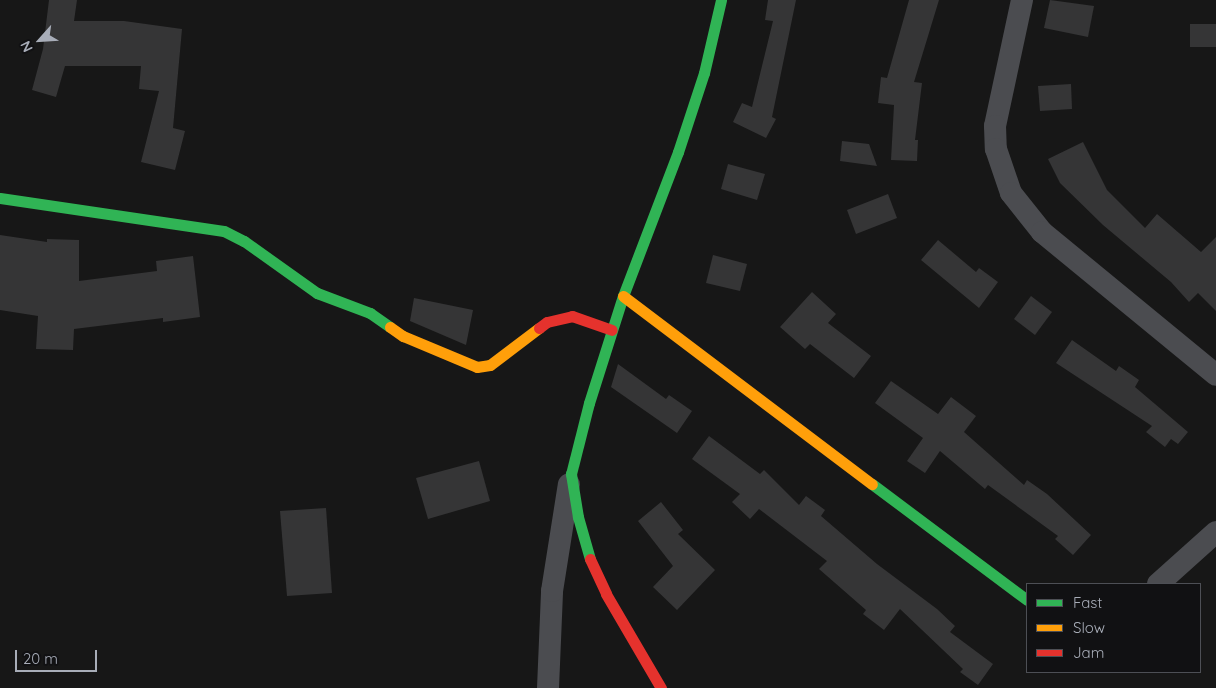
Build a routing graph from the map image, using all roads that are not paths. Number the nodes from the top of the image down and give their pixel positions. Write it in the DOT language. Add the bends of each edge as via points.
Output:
graph roads {
  1 [pos="721,0"];
  2 [pos="1022,0"];
  3 [pos="0,198"];
  4 [pos="623,296"];
  5 [pos="612,330"];
  6 [pos="1216,375"];
  7 [pos="571,474"];
  8 [pos="1216,532"];
  9 [pos="1159,583"];
  10 [pos="1026,599"];
  11 [pos="548,688"];
  12 [pos="660,688"];
  1 -- 4 [label="street" via="704,73 678,152"];
  2 -- 6 [label="street" via="995,126 996,149 1011,193 1042,232"];
  3 -- 5 [label="street" via="224,232 244,240 317,293 370,313 403,336 477,368 490,365 547,322 572,316"];
  4 -- 5 [label="street"];
  4 -- 10 [label="street"];
  5 -- 7 [label="street"];
  7 -- 11 [label="street" via="552,591"];
  7 -- 12 [label="street" via="588,554 606,594"];
  8 -- 9 [label="street"];
}
